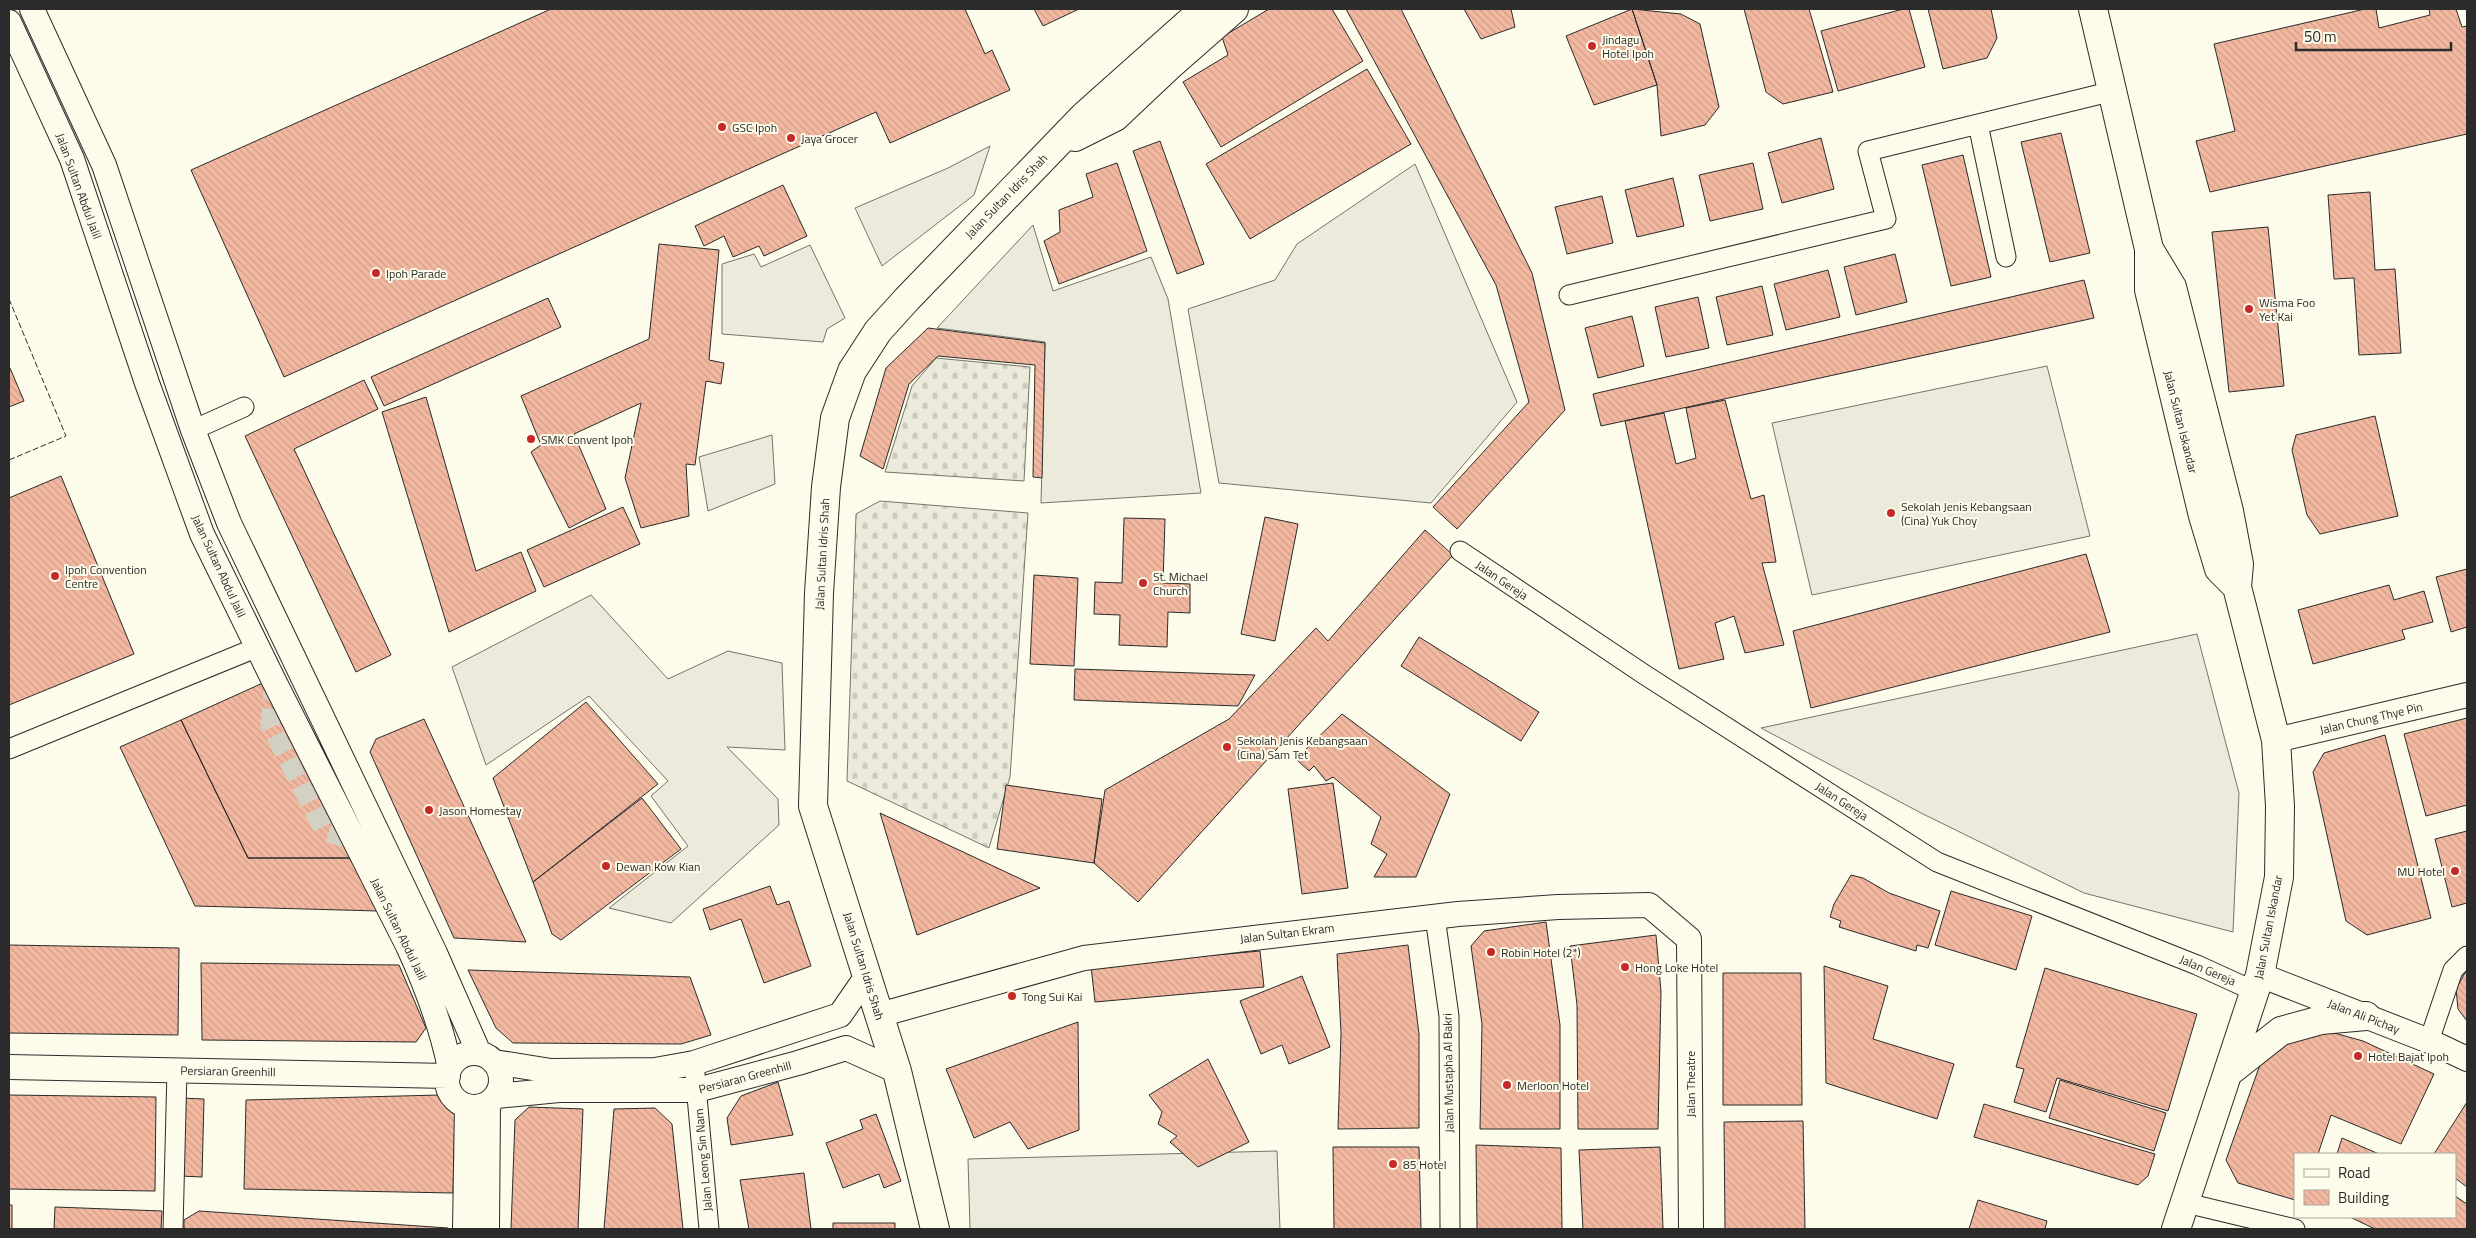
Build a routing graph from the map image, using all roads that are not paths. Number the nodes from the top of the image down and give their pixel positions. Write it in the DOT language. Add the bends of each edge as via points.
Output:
graph roads {
  1 [pos="25,9"];
  2 [pos="32,9"];
  3 [pos="1204,9"];
  4 [pos="1234,9"];
  5 [pos="2080,9"];
  6 [pos="2093,9"];
  7 [pos="2106,9"];
  8 [pos="9,22"];
  9 [pos="15,53"];
  10 [pos="70,92"];
  11 [pos="2101,94"];
  12 [pos="1978,124"];
  13 [pos="2123,146"];
  14 [pos="1052,149"];
  15 [pos="2006,257"];
  16 [pos="1569,295"];
  17 [pos="244,407"];
  18 [pos="193,430"];
  19 [pos="1460,551"];
  20 [pos="258,647"];
  21 [pos="2467,695"];
  22 [pos="2276,740"];
  23 [pos="9,749"];
  24 [pos="1435,918"];
  25 [pos="1689,939"];
  26 [pos="2467,956"];
  27 [pos="867,976"];
  28 [pos="2257,983"];
  29 [pos="879,1015"];
  30 [pos="2366,1016"];
  31 [pos="2429,1041"];
  32 [pos="486,1058"];
  33 [pos="2467,1059"];
  34 [pos="694,1063"];
  35 [pos="9,1068"];
  36 [pos="177,1070"];
  37 [pos="897,1071"];
  38 [pos="449,1072"];
  39 [pos="2228,1072"];
  40 [pos="698,1090"];
  41 [pos="484,1102"];
  42 [pos="2186,1203"];
  43 [pos="173,1229"];
  44 [pos="465,1229"];
  45 [pos="487,1229"];
  46 [pos="709,1229"];
  47 [pos="935,1229"];
  48 [pos="1450,1229"];
  49 [pos="1691,1229"];
  50 [pos="2176,1229"];
  51 [pos="2295,1229"];
  1 -- 9 [label="street" via="32,29 29,42"];
  2 -- 10 [label="street, Jalan Sultan Abdul Jalil"];
  3 -- 14 [label="highway, Jalan Sultan Idris Shah" via="1084,116"];
  4 -- 14 [label="highway" via="1115,117"];
  5 -- 11 [label="highway"];
  6 -- 13 [label="highway, Jalan Sultan Iskandar"];
  7 -- 13 [label="highway" via="2122,83"];
  8 -- 9 [label="street, Jalan Sultan Abdul Jalil"];
  9 -- 10 [label="street" via="44,57 63,87"];
  9 -- 20 [label="street, Jalan Sultan Abdul Jalil" via="72,159 202,534"];
  10 -- 18 [label="street, Jalan Sultan Abdul Jalil" via="104,165"];
  11 -- 12 [label="street"];
  11 -- 13 [label="highway"];
  12 -- 15 [label="street"];
  12 -- 16 [label="street" via="1868,151 1886,219"];
  13 -- 22 [label="highway, Jalan Sultan Iskandar" via="2149,249 2149,290 2203,516 2219,569 2237,587"];
  14 -- 27 [label="highway, Jalan Sultan Idris Shah" via="878,331 852,371 835,418 826,487 819,593 814,806"];
  17 -- 18 [label="street"];
  18 -- 32 [label="street, Jalan Sultan Abdul Jalil" via="229,523"];
  19 -- 28 [label="street, Jalan Gereja" via="1644,675 1937,862 2197,965"];
  20 -- 23 [label="street"];
  20 -- 38 [label="street, Jalan Sultan Abdul Jalil" via="426,985 444,1039"];
  21 -- 22 [label="street, Jalan Chung Thye Pin"];
  22 -- 28 [label="highway, Jalan Sultan Iskandar" via="2280,806 2279,877"];
  24 -- 25 [label="street, Jalan Sultan Ekram" via="1558,907 1649,905"];
  24 -- 29 [label="street, Jalan Sultan Ekram" via="1084,958"];
  24 -- 48 [label="street, Jalan Mustapha Al Bakri" via="1449,1016"];
  25 -- 49 [label="street, Jalan Theatre"];
  26 -- 31 [label="street" via="2453,970"];
  27 -- 29 [label="highway, Jalan Sultan Idris Shah"];
  27 -- 34 [label="street" via="840,1016"];
  28 -- 30 [label="street, Jalan Ali Pichay"];
  28 -- 39 [label="highway, Jalan Sultan Iskandar"];
  29 -- 37 [label="highway, Jalan Sultan Idris Shah"];
  30 -- 31 [label="street, Jalan Ali Pichay"];
  30 -- 39 [label="highway" via="2321,1020 2282,1031"];
  31 -- 33 [label="street, Jalan Ali Pichay"];
  32 -- 34 [label="street" via="551,1071 655,1070"];
  32 -- 38 [label="street" via="462,1056"];
  32 -- 41 [label="street" via="501,1079"];
  34 -- 40 [label="street, Jalan Leong Sin Nam"];
  35 -- 36 [label="street, Persiaran Greenhill"];
  36 -- 38 [label="street, Persiaran Greenhill"];
  36 -- 43 [label="street"];
  37 -- 40 [label="street, Persiaran Greenhill" via="846,1048"];
  37 -- 47 [label="highway, Jalan Sultan Idris Shah"];
  38 -- 41 [label="street" via="448,1083 454,1098"];
  39 -- 42 [label="highway, Jalan Sultan Iskandar"];
  40 -- 41 [label="street, Persiaran Greenhill" via="559,1090"];
  40 -- 46 [label="street, Jalan Leong Sin Nam"];
  41 -- 44 [label="street"];
  41 -- 45 [label="street"];
  42 -- 50 [label="highway, Jalan Sultan Iskandar"];
  42 -- 51 [label="street"];
}
